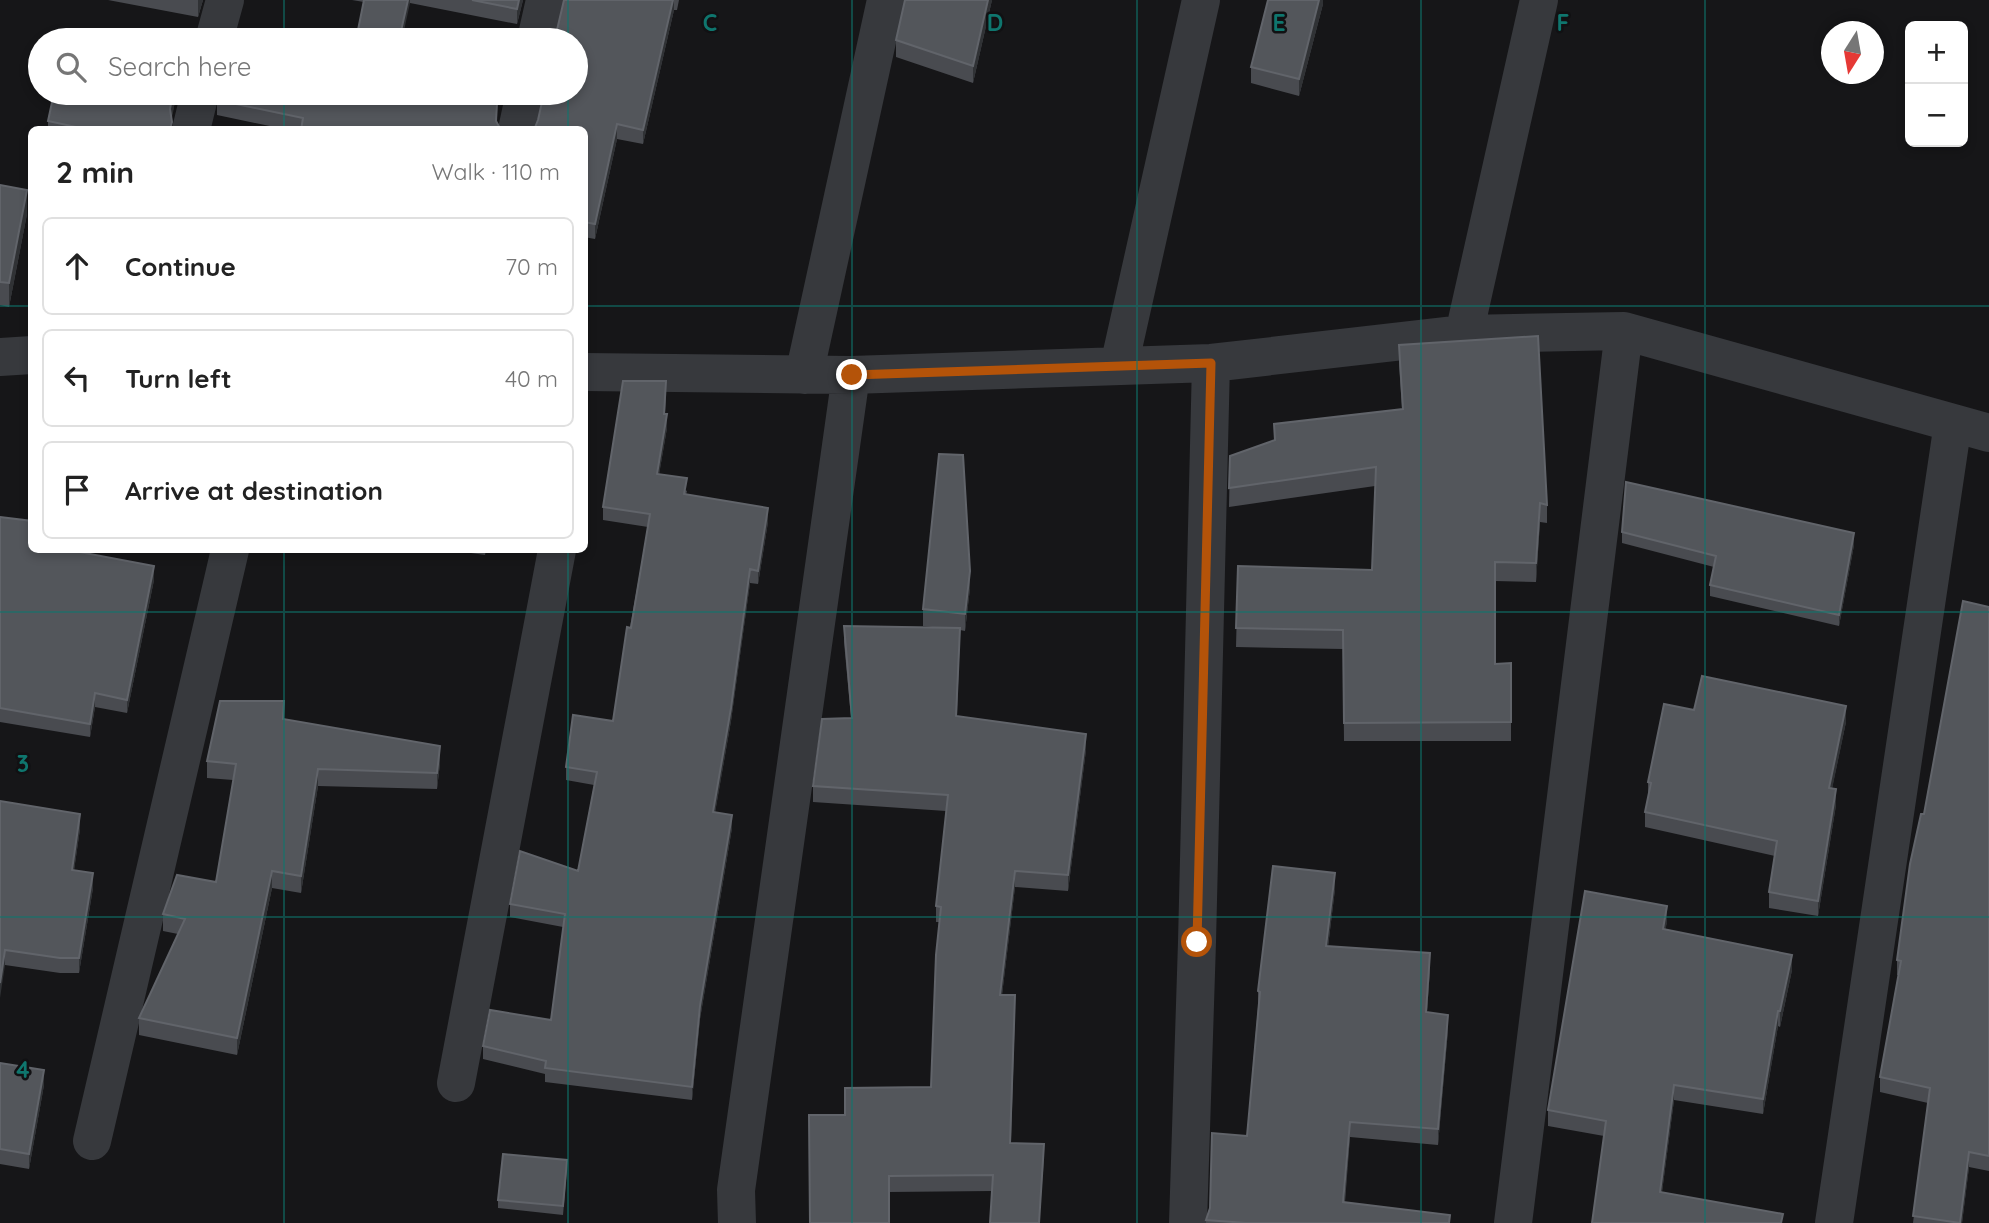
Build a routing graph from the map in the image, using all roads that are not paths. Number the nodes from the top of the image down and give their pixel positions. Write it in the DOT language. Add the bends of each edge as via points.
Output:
graph roads {
  1 [pos="225,0"];
  2 [pos="545,0"];
  3 [pos="886,0"];
  4 [pos="1201,0"];
  5 [pos="1539,0"];
  6 [pos="217,28"];
  7 [pos="539,28"];
  8 [pos="197,105"];
  9 [pos="522,105"];
  10 [pos="192,126"];
  11 [pos="518,126"];
  12 [pos="1624,331"];
  13 [pos="1464,334"];
  14 [pos="28,355"];
  15 [pos="0,358"];
  16 [pos="1211,363"];
  17 [pos="1119,366"];
  18 [pos="804,375"];
  19 [pos="852,375"];
  20 [pos="588,383"];
  21 [pos="1953,423"];
  22 [pos="1989,433"];
  23 [pos="229,553"];
  24 [pos="556,553"];
  25 [pos="456,1083"];
  26 [pos="92,1141"];
  27 [pos="737,1223"];
  28 [pos="1188,1223"];
  29 [pos="1513,1223"];
  30 [pos="1834,1223"];
  1 -- 6 [label="street"];
  2 -- 7 [label="street"];
  3 -- 18 [label="street"];
  4 -- 17 [label="street"];
  5 -- 13 [label="street"];
  8 -- 10 [label="street"];
  9 -- 11 [label="street"];
  12 -- 13 [label="street"];
  12 -- 21 [label="street"];
  12 -- 29 [label="street"];
  13 -- 16 [label="street"];
  14 -- 15 [label="street"];
  16 -- 17 [label="street"];
  16 -- 28 [label="street"];
  17 -- 19 [label="street"];
  18 -- 19 [label="street"];
  18 -- 20 [label="street"];
  19 -- 27 [label="street" via="736,1191"];
  21 -- 22 [label="street"];
  21 -- 30 [label="street"];
  23 -- 26 [label="street"];
  24 -- 25 [label="street"];
}
